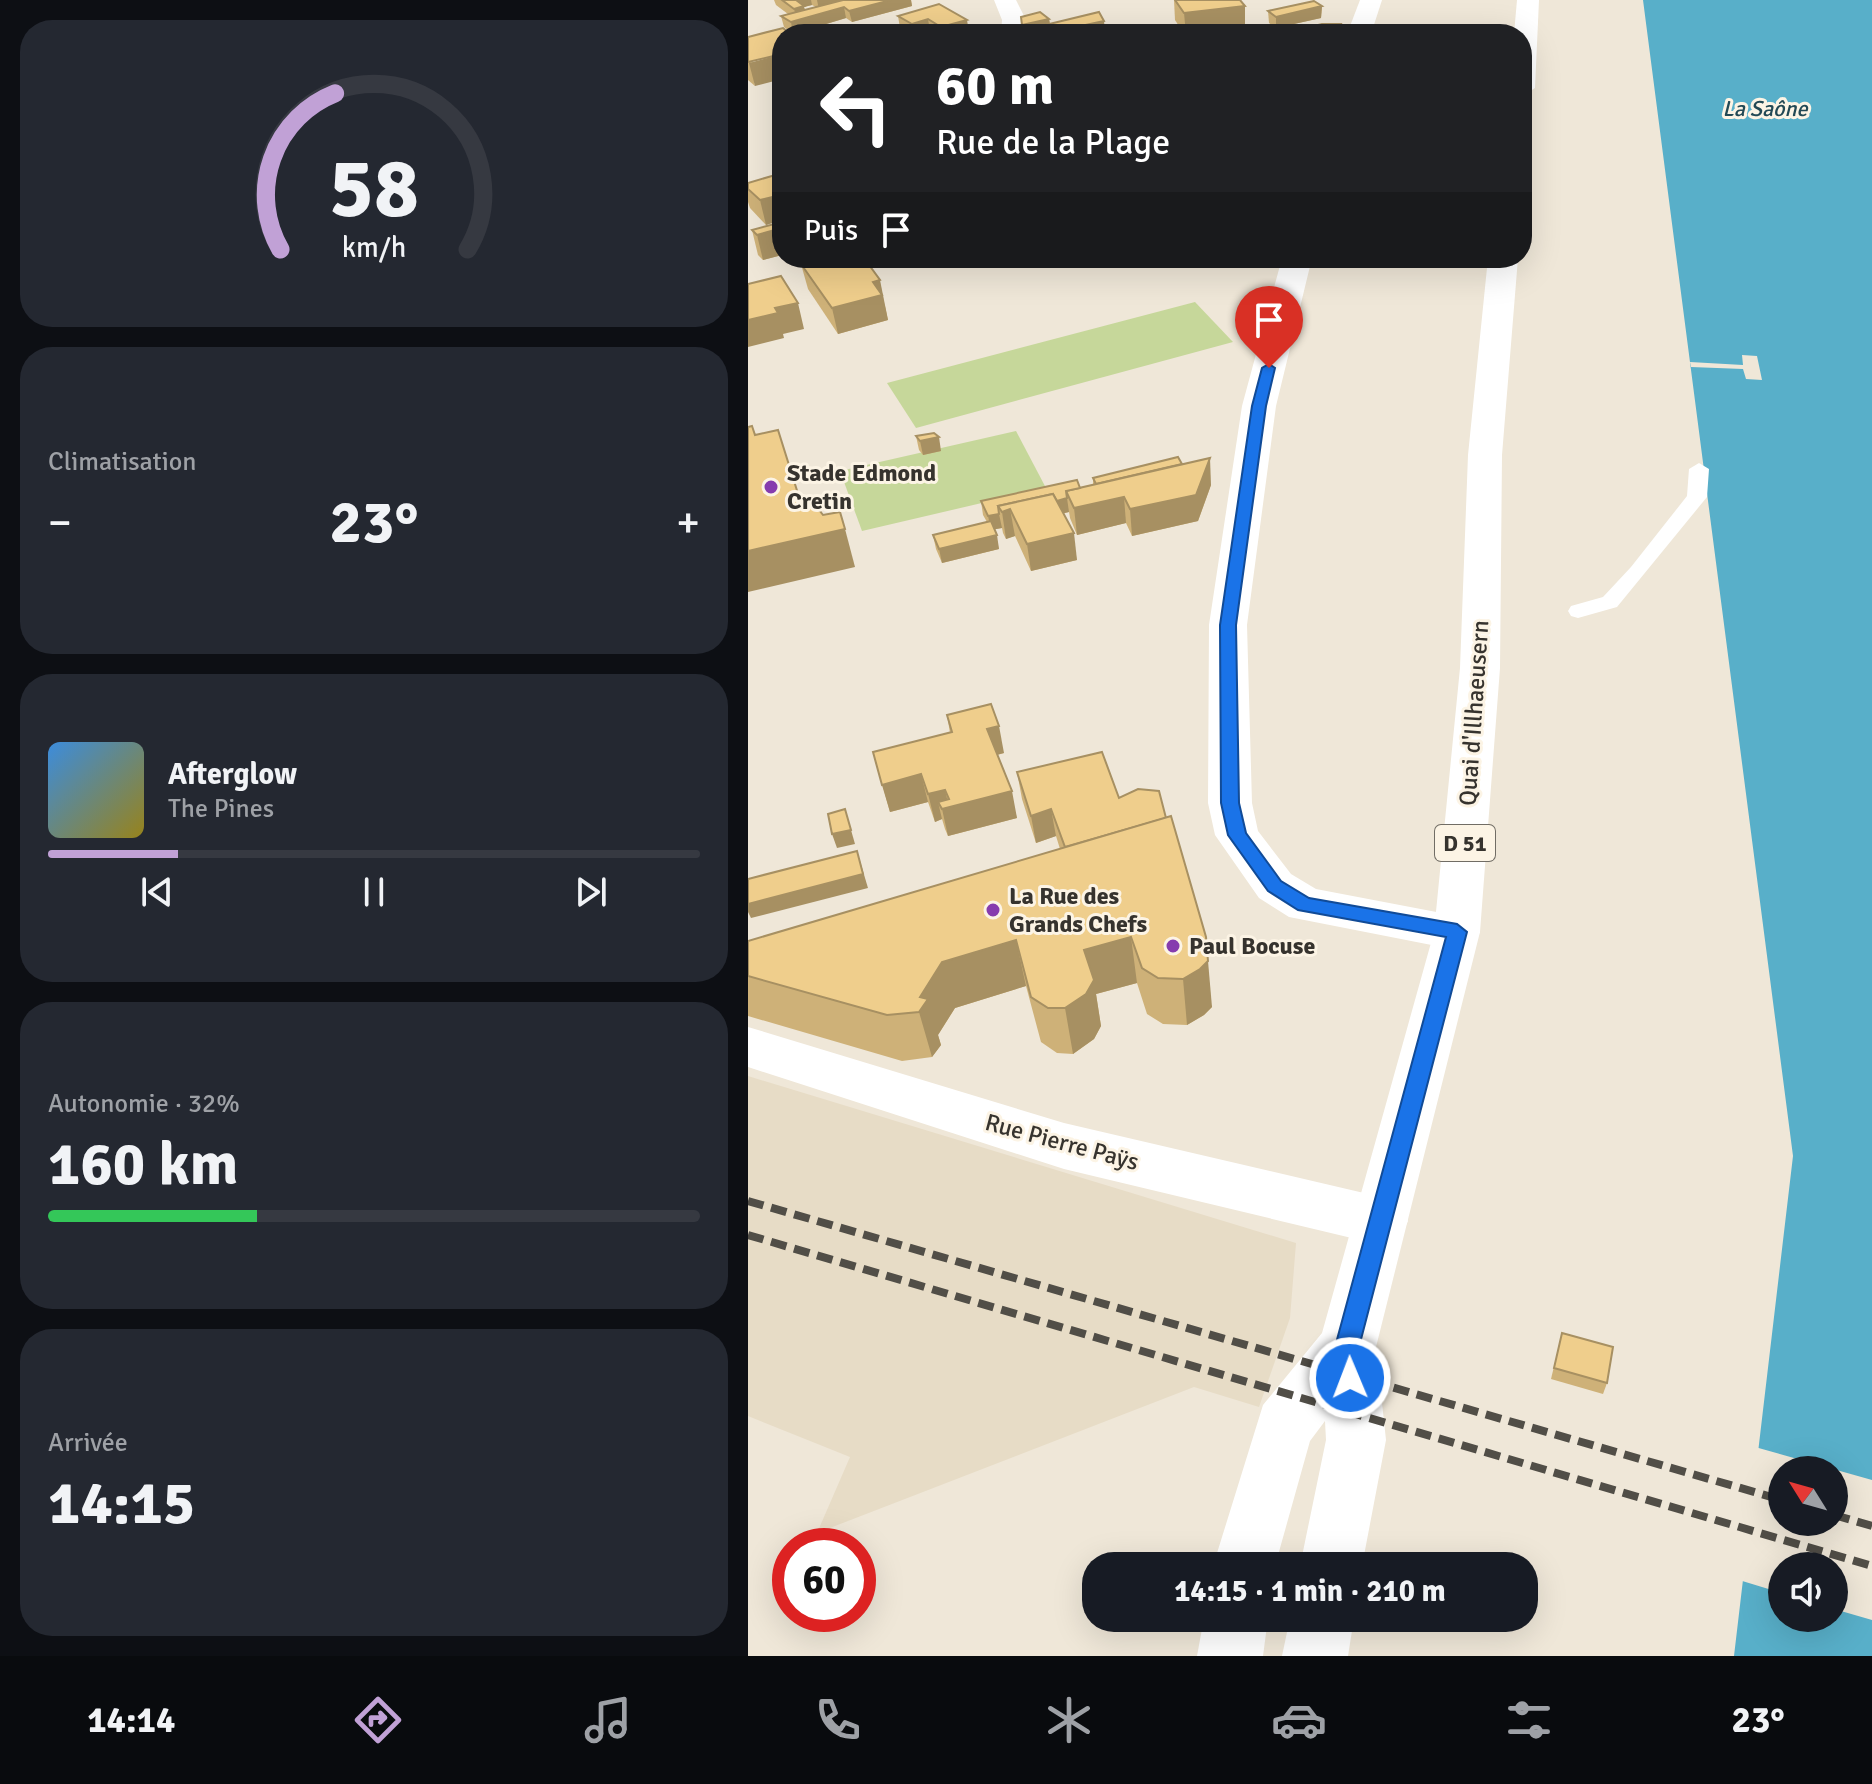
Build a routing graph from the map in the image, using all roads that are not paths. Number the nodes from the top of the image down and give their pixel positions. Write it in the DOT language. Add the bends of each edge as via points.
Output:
graph roads {
  1 [pos="1005,0"];
  2 [pos="1371,0"];
  3 [pos="1528,0"];
  4 [pos="1014,24"];
  5 [pos="1363,24"];
  6 [pos="1526,24"];
  7 [pos="1294,268"];
  8 [pos="1502,268"];
  9 [pos="1699,469"];
  10 [pos="1578,611"];
  11 [pos="1457,932"];
  12 [pos="748,1047"];
  13 [pos="1381,1221"];
  14 [pos="1347,1347"];
  15 [pos="1248,1552"];
  16 [pos="1334,1552"];
  17 [pos="1234,1632"];
  18 [pos="1319,1632"];
  19 [pos="1230,1656"];
  20 [pos="1315,1656"];
  1 -- 4 [label="main road"];
  2 -- 5 [label="main road"];
  3 -- 6 [label="main road"];
  7 -- 11 [label="main road" via="1259,406 1228,625 1230,803 1237,835 1275,886 1305,905"];
  8 -- 11 [label="main road, Quai d'Illhaeusern / D 51" via="1485,455 1480,668"];
  9 -- 10 [label="lane" via="1697,497 1638,572 1610,602"];
  11 -- 13 [label="main road, Quai d'Illhaeusern / D 51"];
  12 -- 13 [label="main road, Rue Pierre Paÿs" via="1064,1146"];
  13 -- 14 [label="main road, Quai d'Illhaeusern / D 51"];
  14 -- 15 [label="main road, Quai d'Illhaeusern / D 51" via="1284,1426"];
  14 -- 16 [label="main road, Quai d'Illhaeusern / D 51" via="1356,1440"];
  17 -- 19 [label="main road"];
  18 -- 20 [label="main road"];
}
